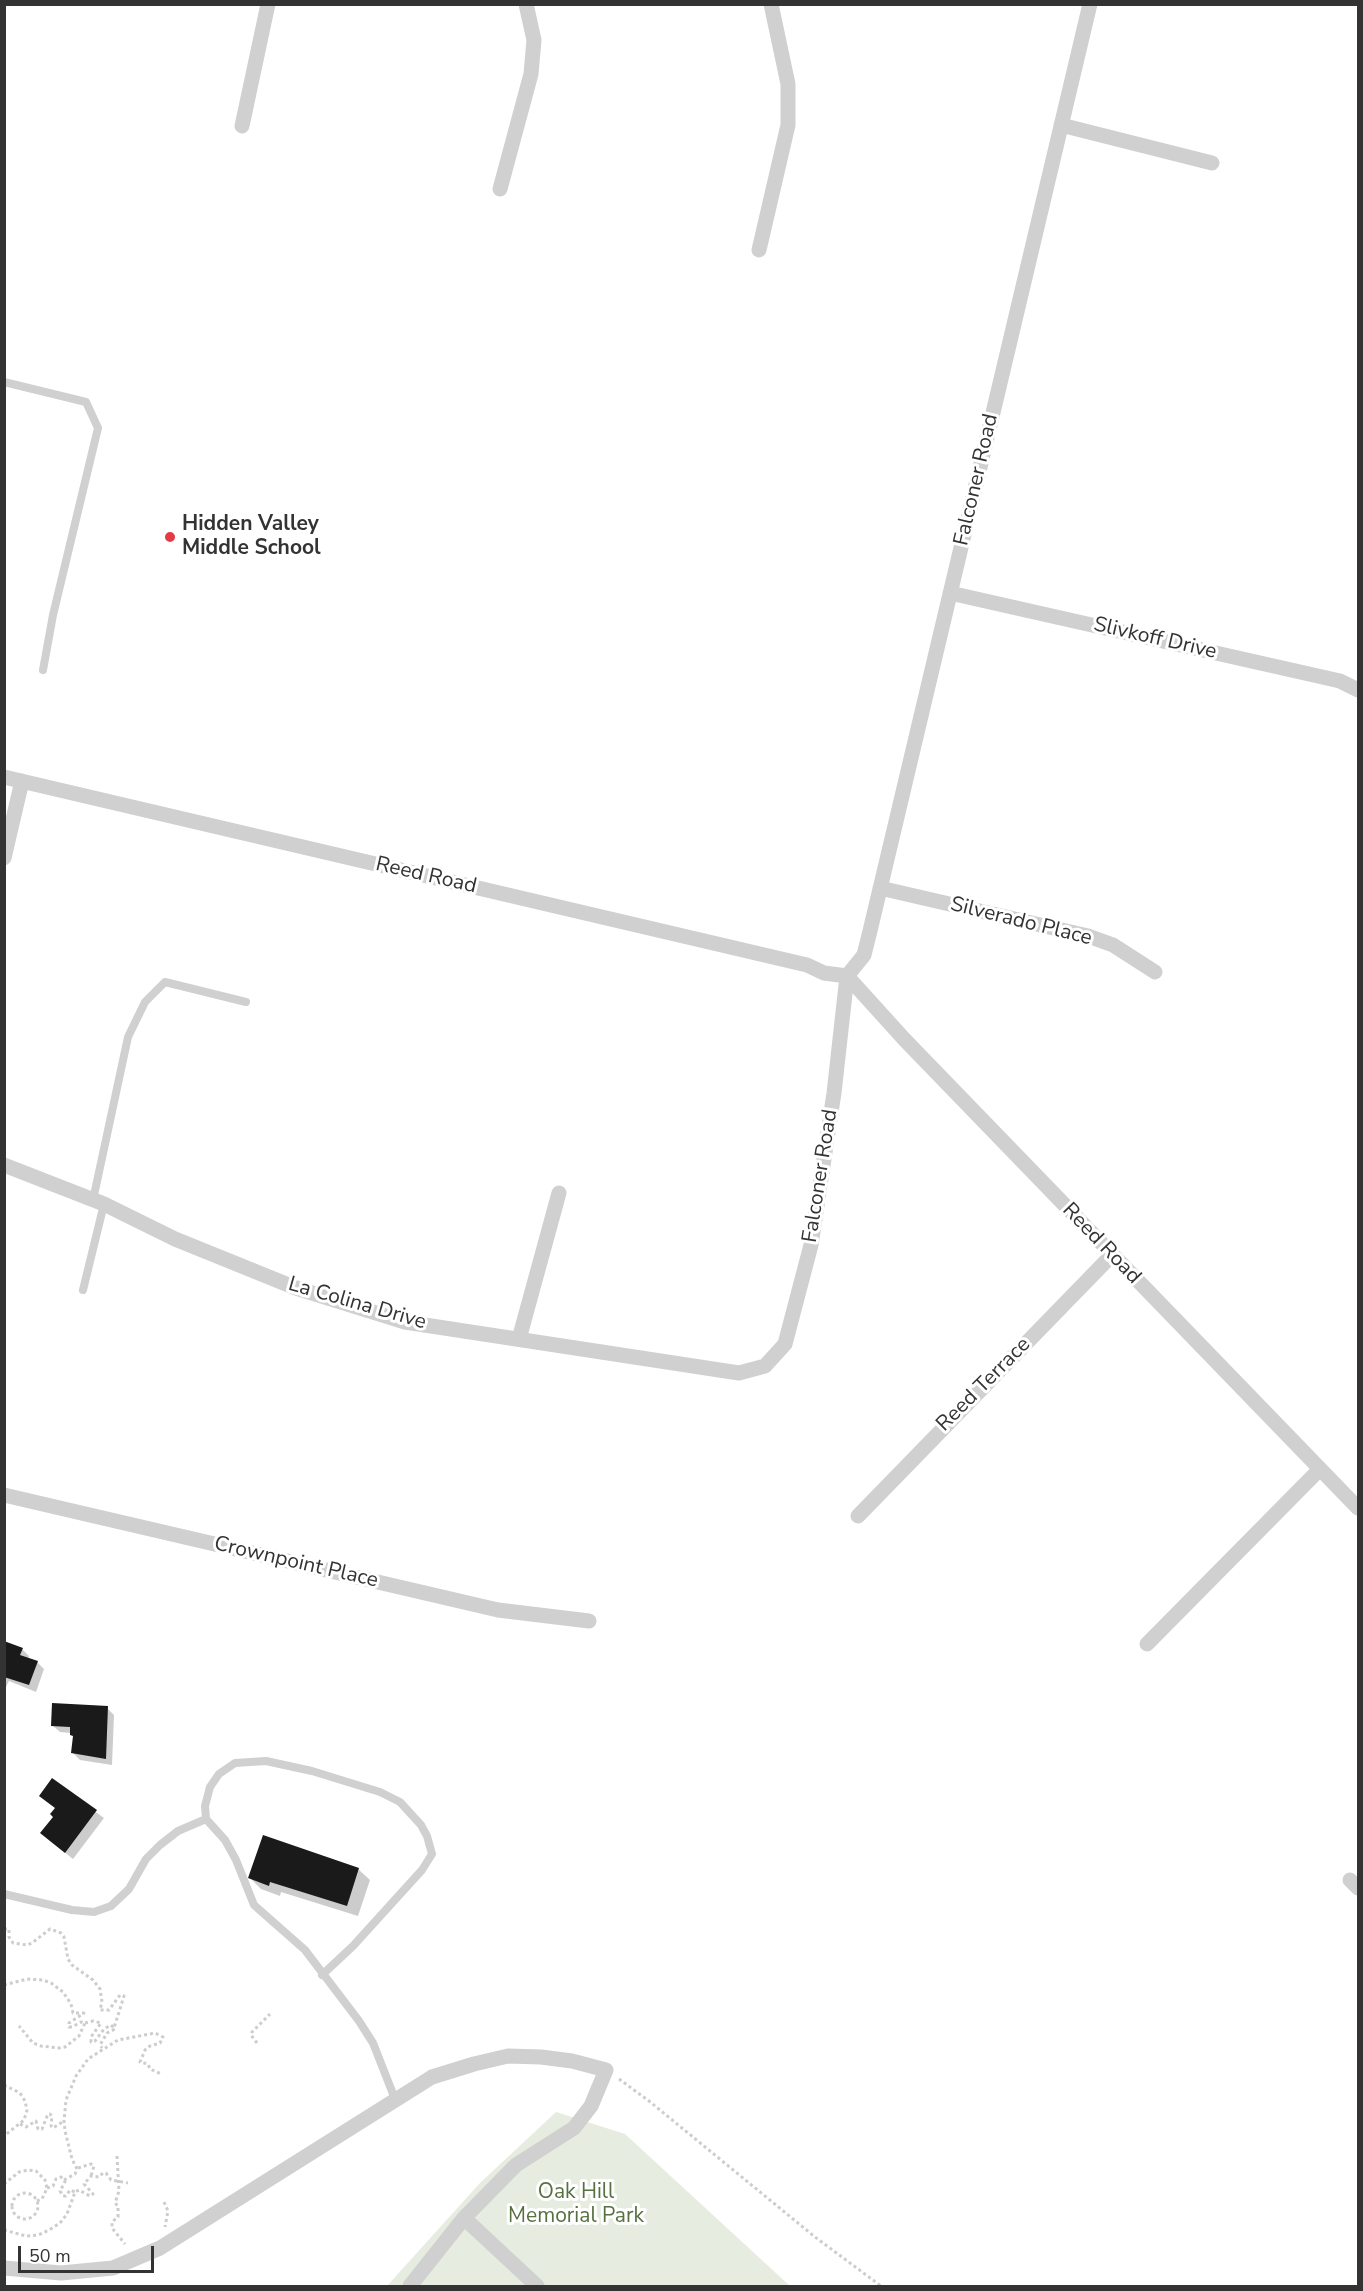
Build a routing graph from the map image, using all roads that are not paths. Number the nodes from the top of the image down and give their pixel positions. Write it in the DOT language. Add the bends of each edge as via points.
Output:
graph roads {
  1 [pos="268,4"];
  2 [pos="526,4"];
  3 [pos="771,4"];
  4 [pos="1090,4"];
  5 [pos="1061,125"];
  6 [pos="242,126"];
  7 [pos="1212,163"];
  8 [pos="500,189"];
  9 [pos="759,250"];
  10 [pos="4,382"];
  11 [pos="950,592"];
  12 [pos="43,670"];
  13 [pos="1359,690"];
  14 [pos="4,777"];
  15 [pos="22,781"];
  16 [pos="4,858"];
  17 [pos="880,888"];
  18 [pos="1155,972"];
  19 [pos="847,976"];
  20 [pos="246,1002"];
  21 [pos="4,1165"];
  22 [pos="559,1193"];
  23 [pos="98,1202"];
  24 [pos="1112,1255"];
  25 [pos="83,1290"];
  26 [pos="519,1339"];
  27 [pos="765,1366"];
  28 [pos="1320,1469"];
  29 [pos="1351,1492"];
  30 [pos="4,1495"];
  31 [pos="1359,1508"];
  32 [pos="858,1516"];
  33 [pos="589,1621"];
  34 [pos="1147,1644"];
  35 [pos="206,1819"];
  36 [pos="4,1894"];
  37 [pos="322,1975"];
  38 [pos="395,2099"];
  39 [pos="464,2218"];
  40 [pos="4,2268"];
  41 [pos="410,2286"];
  42 [pos="537,2286"];
  1 -- 6 [label="street"];
  2 -- 8 [label="street" via="534,40 531,74"];
  3 -- 9 [label="street" via="788,84 788,124"];
  4 -- 5 [label="street, Falconer Road"];
  5 -- 7 [label="street"];
  5 -- 11 [label="street, Falconer Road"];
  10 -- 12 [label="lane" via="86,402 98,428"];
  11 -- 13 [label="street, Slivkoff Drive" via="1340,681"];
  11 -- 17 [label="street, Falconer Road"];
  14 -- 15 [label="street, Reed Road"];
  15 -- 16 [label="street"];
  15 -- 19 [label="street, Reed Road"];
  17 -- 18 [label="street, Silverado Place" via="1088,936 1113,945"];
  17 -- 19 [label="street, Falconer Road" via="864,955"];
  19 -- 24 [label="street, Reed Road"];
  19 -- 27 [label="street, Falconer Road" via="811,1245 785,1344"];
  20 -- 23 [label="lane" via="165,982 145,1002 128,1037 103,1146"];
  21 -- 23 [label="street, La Colina Drive"];
  22 -- 26 [label="street"];
  23 -- 25 [label="lane"];
  23 -- 26 [label="street, La Colina Drive" via="175,1239 296,1288 405,1322"];
  24 -- 28 [label="street, Reed Road"];
  24 -- 32 [label="street, Reed Terrace"];
  26 -- 27 [label="street, La Colina Drive" via="739,1373"];
  28 -- 29 [label="street, Reed Road"];
  28 -- 34 [label="street"];
  29 -- 31 [label="street, Reed Road"];
  30 -- 33 [label="street, Crownpoint Place" via="498,1610"];
  35 -- 36 [label="lane" via="178,1831 160,1845 146,1859 129,1889 111,1906 94,1912 72,1910"];
  35 -- 37 [label="lane" via="231,1850 254,1905 305,1950"];
  35 -- 37 [label="lane" via="210,1787 219,1774 235,1763 266,1761 380,1792 400,1803 421,1825 432,1854 422,1870"];
  37 -- 38 [label="lane" via="373,2043"];
  38 -- 39 [label="street" via="432,2077 508,2056 572,2061 606,2070 591,2106 574,2128 516,2165"];
  38 -- 40 [label="street" via="170,2241 134,2259 113,2268 61,2273"];
  39 -- 41 [label="street"];
  39 -- 42 [label="street"];
}
